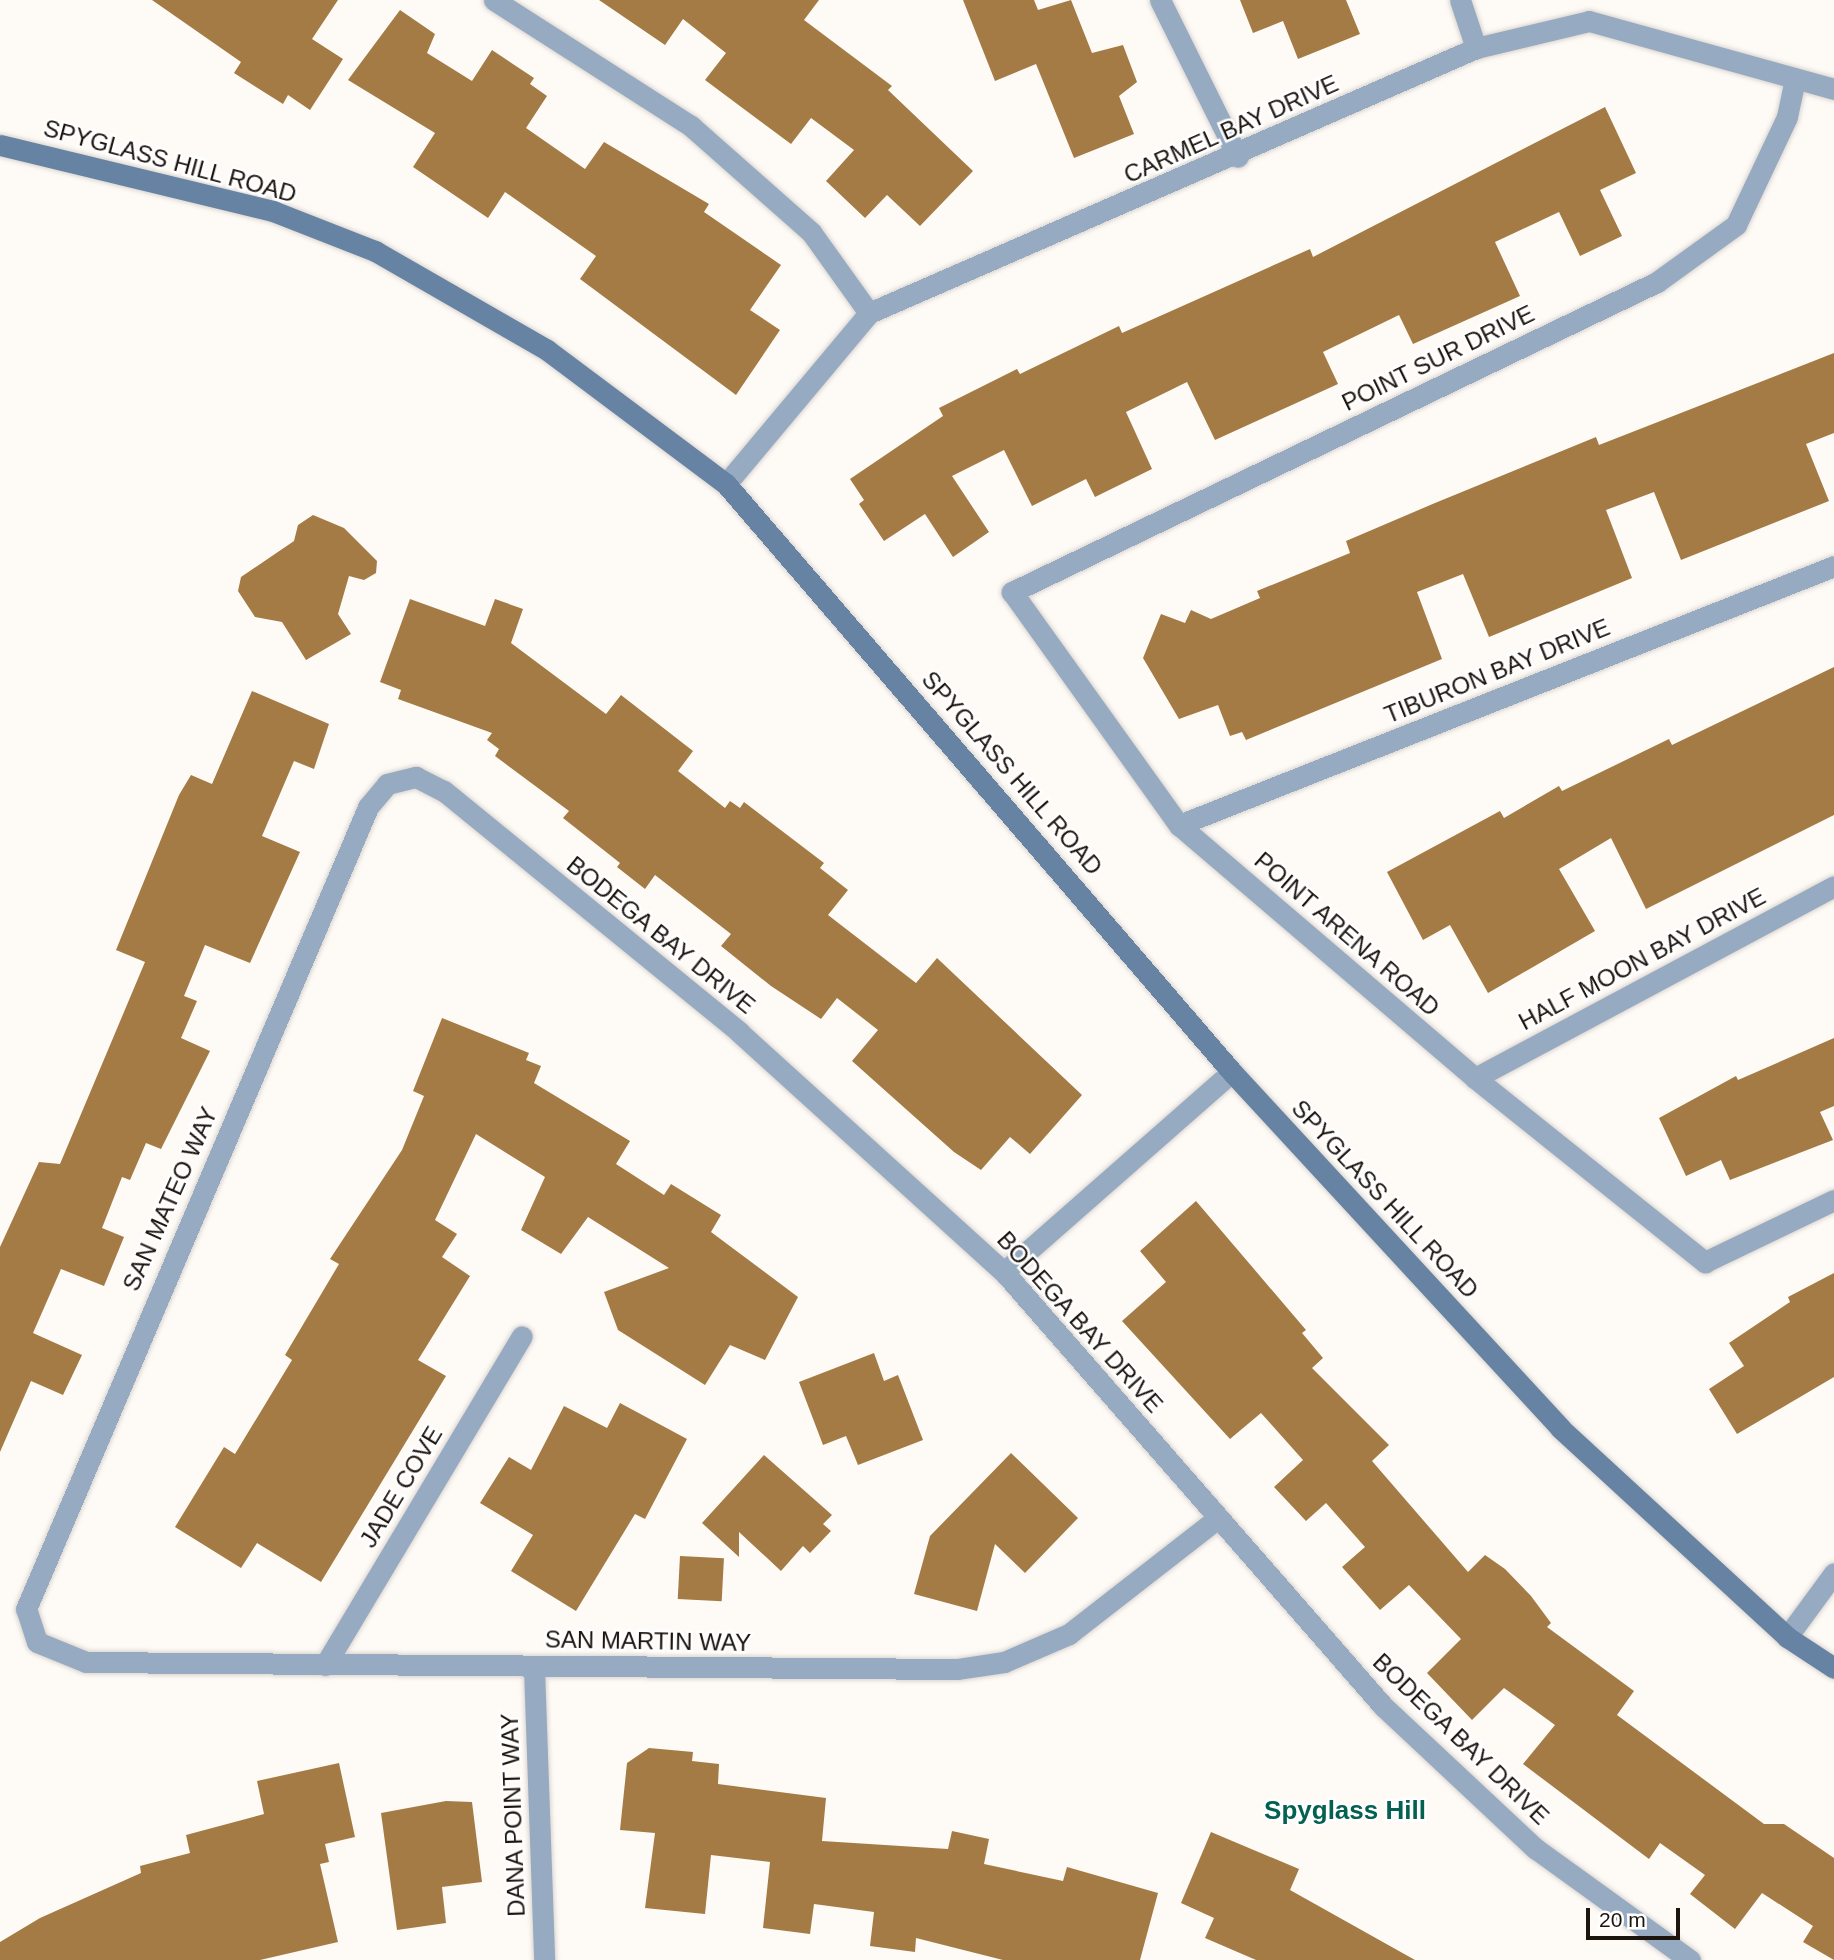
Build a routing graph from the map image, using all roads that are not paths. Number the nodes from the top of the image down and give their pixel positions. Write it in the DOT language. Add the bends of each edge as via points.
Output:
graph roads {
  1 [pos="494,0"];
  2 [pos="1160,0"];
  3 [pos="1460,0"];
  4 [pos="1476,48"];
  5 [pos="1795,79"];
  6 [pos="1834,89"];
  7 [pos="0,145"];
  8 [pos="1238,156"];
  9 [pos="869,313"];
  10 [pos="726,484"];
  11 [pos="1834,566"];
  12 [pos="1012,592"];
  13 [pos="387,784"];
  14 [pos="1178,825"];
  15 [pos="1834,886"];
  16 [pos="1232,1072"];
  17 [pos="1475,1078"];
  18 [pos="1834,1200"];
  19 [pos="1004,1272"];
  20 [pos="522,1336"];
  21 [pos="1218,1518"];
  22 [pos="1834,1573"];
  23 [pos="1787,1637"];
  24 [pos="37,1642"];
  25 [pos="325,1665"];
  26 [pos="534,1668"];
  27 [pos="1834,1668"];
  28 [pos="544,1960"];
  29 [pos="1690,1960"];
  1 -- 9 [label="street" via="691,126 811,232"];
  2 -- 8 [label="street"];
  3 -- 4 [label="street"];
  4 -- 5 [label="street, CARMEL BAY DRIVE" via="1589,21"];
  4 -- 8 [label="street, CARMEL BAY DRIVE"];
  5 -- 6 [label="street, CARMEL BAY DRIVE"];
  5 -- 12 [label="street, POINT SUR DRIVE" via="1787,117 1735,225 1657,282"];
  7 -- 10 [label="main road, SPYGLASS HILL ROAD" via="273,211 376,251 547,350"];
  8 -- 9 [label="street, CARMEL BAY DRIVE"];
  9 -- 10 [label="street, CARMEL BAY DRIVE"];
  10 -- 16 [label="main road, SPYGLASS HILL ROAD"];
  11 -- 14 [label="street, TIBURON BAY DRIVE"];
  12 -- 14 [label="street, POINT ARENA ROAD"];
  13 -- 19 [label="street, BODEGA BAY DRIVE" via="416,777 444,791 739,1032"];
  13 -- 24 [label="street, SAN MATEO WAY" via="368,807 35,1579 26,1609"];
  14 -- 17 [label="street, POINT ARENA ROAD"];
  15 -- 17 [label="street, HALF MOON BAY DRIVE"];
  16 -- 19 [label="street"];
  16 -- 23 [label="main road, SPYGLASS HILL ROAD" via="1560,1427"];
  17 -- 18 [label="street, POINT ARENA ROAD" via="1705,1262"];
  19 -- 21 [label="street, BODEGA BAY DRIVE"];
  20 -- 25 [label="street, JADE COVE"];
  21 -- 26 [label="street, SAN MARTIN WAY" via="1069,1634 1004,1662 957,1669"];
  21 -- 29 [label="street, BODEGA BAY DRIVE" via="1383,1706 1472,1793 1536,1849"];
  22 -- 23 [label="street"];
  23 -- 27 [label="main road, SPYGLASS HILL ROAD"];
  24 -- 25 [label="street, SAN MARTIN WAY" via="86,1662"];
  25 -- 26 [label="street, SAN MARTIN WAY"];
  26 -- 28 [label="street, DANA POINT WAY"];
}
